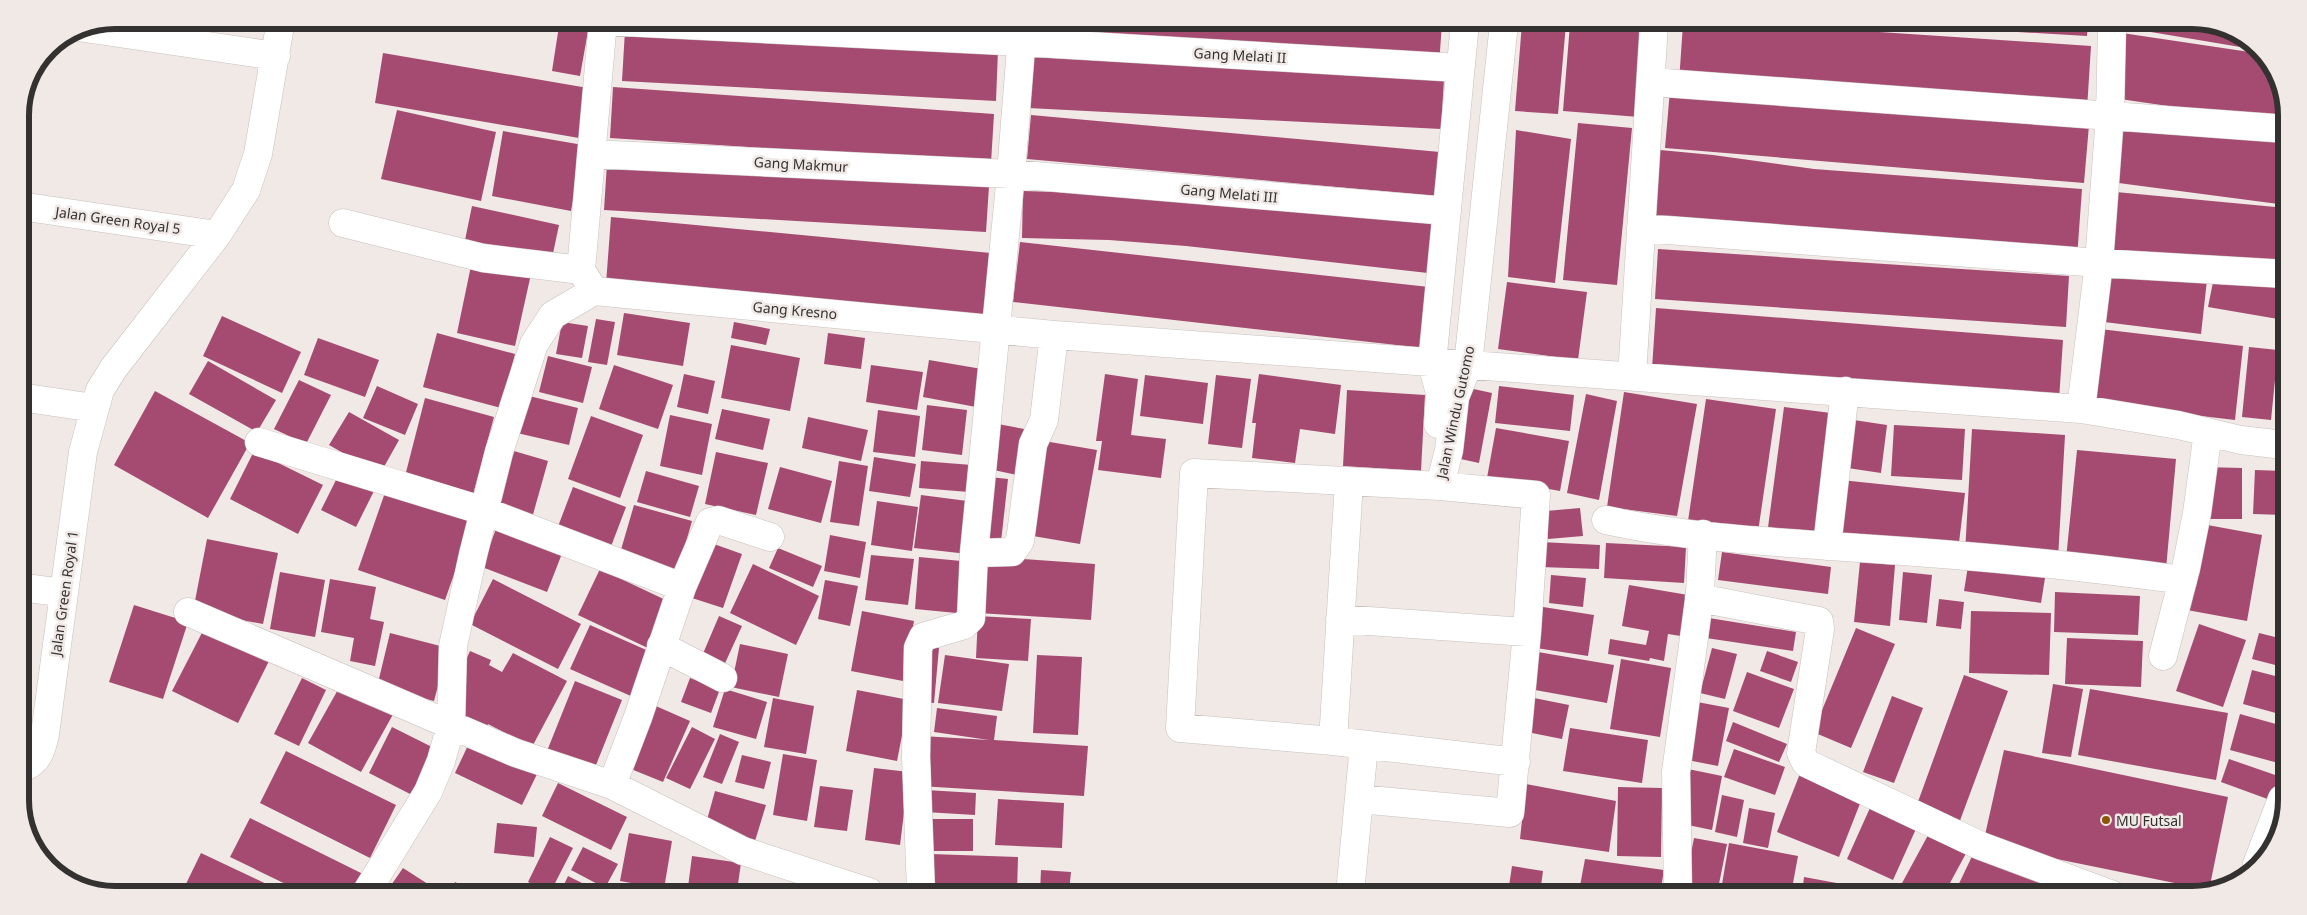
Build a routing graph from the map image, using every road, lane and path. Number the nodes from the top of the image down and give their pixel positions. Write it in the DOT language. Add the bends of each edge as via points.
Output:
graph roads {
  1 [pos="280,29"];
  2 [pos="602,29"];
  3 [pos="908,29"];
  4 [pos="1464,29"];
  5 [pos="1503,29"];
  6 [pos="1654,29"];
  7 [pos="2112,29"];
  8 [pos="98,30"];
  9 [pos="1022,32"];
  10 [pos="276,56"];
  11 [pos="1460,68"];
  12 [pos="1651,82"];
  13 [pos="2110,115"];
  14 [pos="2278,128"];
  15 [pos="592,154"];
  16 [pos="1011,174"];
  17 [pos="29,207"];
  18 [pos="1447,211"];
  19 [pos="343,223"];
  20 [pos="1641,228"];
  21 [pos="217,235"];
  22 [pos="2099,263"];
  23 [pos="2278,274"];
  24 [pos="588,280"];
  25 [pos="996,328"];
  26 [pos="1054,335"];
  27 [pos="1432,364"];
  28 [pos="1468,365"];
  29 [pos="1632,376"];
  30 [pos="1845,391"];
  31 [pos="29,398"];
  32 [pos="94,408"];
  33 [pos="2081,409"];
  34 [pos="2208,432"];
  35 [pos="259,442"];
  36 [pos="2278,444"];
  37 [pos="1349,482"];
  38 [pos="1440,486"];
  39 [pos="484,511"];
  40 [pos="1606,520"];
  41 [pos="1703,534"];
  42 [pos="770,537"];
  43 [pos="1827,546"];
  44 [pos="974,553"];
  45 [pos="2183,580"];
  46 [pos="682,587"];
  47 [pos="29,588"];
  48 [pos="64,593"];
  49 [pos="1699,598"];
  50 [pos="188,612"];
  51 [pos="1340,619"];
  52 [pos="1527,632"];
  53 [pos="661,646"];
  54 [pos="2163,656"];
  55 [pos="723,678"];
  56 [pos="451,725"];
  57 [pos="1333,741"];
  58 [pos="1364,745"];
  59 [pos="1516,762"];
  60 [pos="29,764"];
  61 [pos="612,785"];
  62 [pos="1359,799"];
  63 [pos="2277,811"];
  64 [pos="2262,852"];
  65 [pos="370,886"];
  66 [pos="851,886"];
  67 [pos="921,886"];
  68 [pos="1351,886"];
  69 [pos="1678,886"];
  70 [pos="2089,886"];
  1 -- 10 [label="street, Jalan Green Royal 1"];
  2 -- 15 [label="street"];
  3 -- 9 [label="street, Gang Melati II"];
  4 -- 11 [label="street, Jalan Windu Gutomo"];
  5 -- 28 [label="street, Jalan Windu Gutomo"];
  6 -- 12 [label="street"];
  7 -- 13 [label="street"];
  8 -- 10 [label="street"];
  9 -- 11 [label="street, Gang Melati II"];
  9 -- 16 [label="street"];
  10 -- 21 [label="street, Jalan Green Royal 1" via="253,170 246,190"];
  11 -- 18 [label="street, Jalan Windu Gutomo"];
  12 -- 13 [label="street"];
  12 -- 20 [label="street"];
  13 -- 14 [label="street"];
  13 -- 22 [label="street"];
  15 -- 16 [label="street, Gang Makmur"];
  15 -- 24 [label="street"];
  16 -- 18 [label="street, Gang Melati III"];
  16 -- 25 [label="street"];
  17 -- 21 [label="street, Jalan Green Royal 5"];
  18 -- 27 [label="street, Jalan Windu Gutomo"];
  19 -- 24 [label="street, Gang Kresno"];
  20 -- 22 [label="street"];
  20 -- 29 [label="street"];
  21 -- 32 [label="street, Jalan Green Royal 1" via="113,369"];
  22 -- 23 [label="street"];
  22 -- 33 [label="street"];
  24 -- 25 [label="street, Gang Kresno"];
  24 -- 39 [label="street" via="553,315 534,344 499,452"];
  25 -- 26 [label="street, Gang Kresno"];
  25 -- 44 [label="street"];
  26 -- 27 [label="street, Gang Kresno"];
  26 -- 44 [label="street" via="1044,420 1033,444 1020,541 1012,552"];
  27 -- 28 [label="street, Gang Kresno"];
  27 -- 38 [label="street, Jalan Windu Gutomo" via="1440,393 1436,449"];
  28 -- 29 [label="street, Gang Kresno"];
  28 -- 38 [label="street, Jalan Windu Gutomo" via="1455,397 1449,450"];
  29 -- 30 [label="street, Gang Kresno"];
  30 -- 33 [label="street, Gang Kresno"];
  30 -- 43 [label="street"];
  31 -- 32 [label="street"];
  32 -- 48 [label="street, Jalan Green Royal 1" via="83,452"];
  33 -- 34 [label="street, Gang Kresno"];
  34 -- 36 [label="street, Gang Kresno"];
  34 -- 45 [label="street" via="2197,513"];
  35 -- 39 [label="street"];
  37 -- 38 [label="street"];
  37 -- 51 [label="street"];
  37 -- 57 [label="street" via="1194,473 1180,728"];
  38 -- 52 [label="street" via="1536,495"];
  39 -- 46 [label="street"];
  39 -- 56 [label="street" via="453,646"];
  40 -- 41 [label="street"];
  41 -- 43 [label="street"];
  41 -- 49 [label="street"];
  42 -- 46 [label="street" via="718,520 710,522"];
  43 -- 45 [label="street" via="2104,569"];
  44 -- 67 [label="street" via="969,621 923,637 918,648 916,756"];
  45 -- 54 [label="street"];
  46 -- 53 [label="street"];
  47 -- 48 [label="street"];
  48 -- 60 [label="street, Jalan Green Royal 1" via="45,734 40,753"];
  49 -- 69 [label="street" via="1674,792"];
  49 -- 70 [label="street" via="1819,621 1802,746 1802,759 1806,763 1981,846"];
  50 -- 56 [label="street"];
  51 -- 52 [label="street"];
  51 -- 57 [label="street"];
  52 -- 59 [label="street"];
  53 -- 55 [label="street"];
  53 -- 61 [label="street"];
  56 -- 61 [label="street" via="516,753"];
  56 -- 65 [label="street" via="428,792"];
  57 -- 58 [label="street"];
  58 -- 59 [label="street"];
  58 -- 62 [label="street"];
  59 -- 62 [label="street" via="1510,813"];
  61 -- 66 [label="street" via="744,851"];
  62 -- 68 [label="street"];
  63 -- 64 [label="street"];
}
